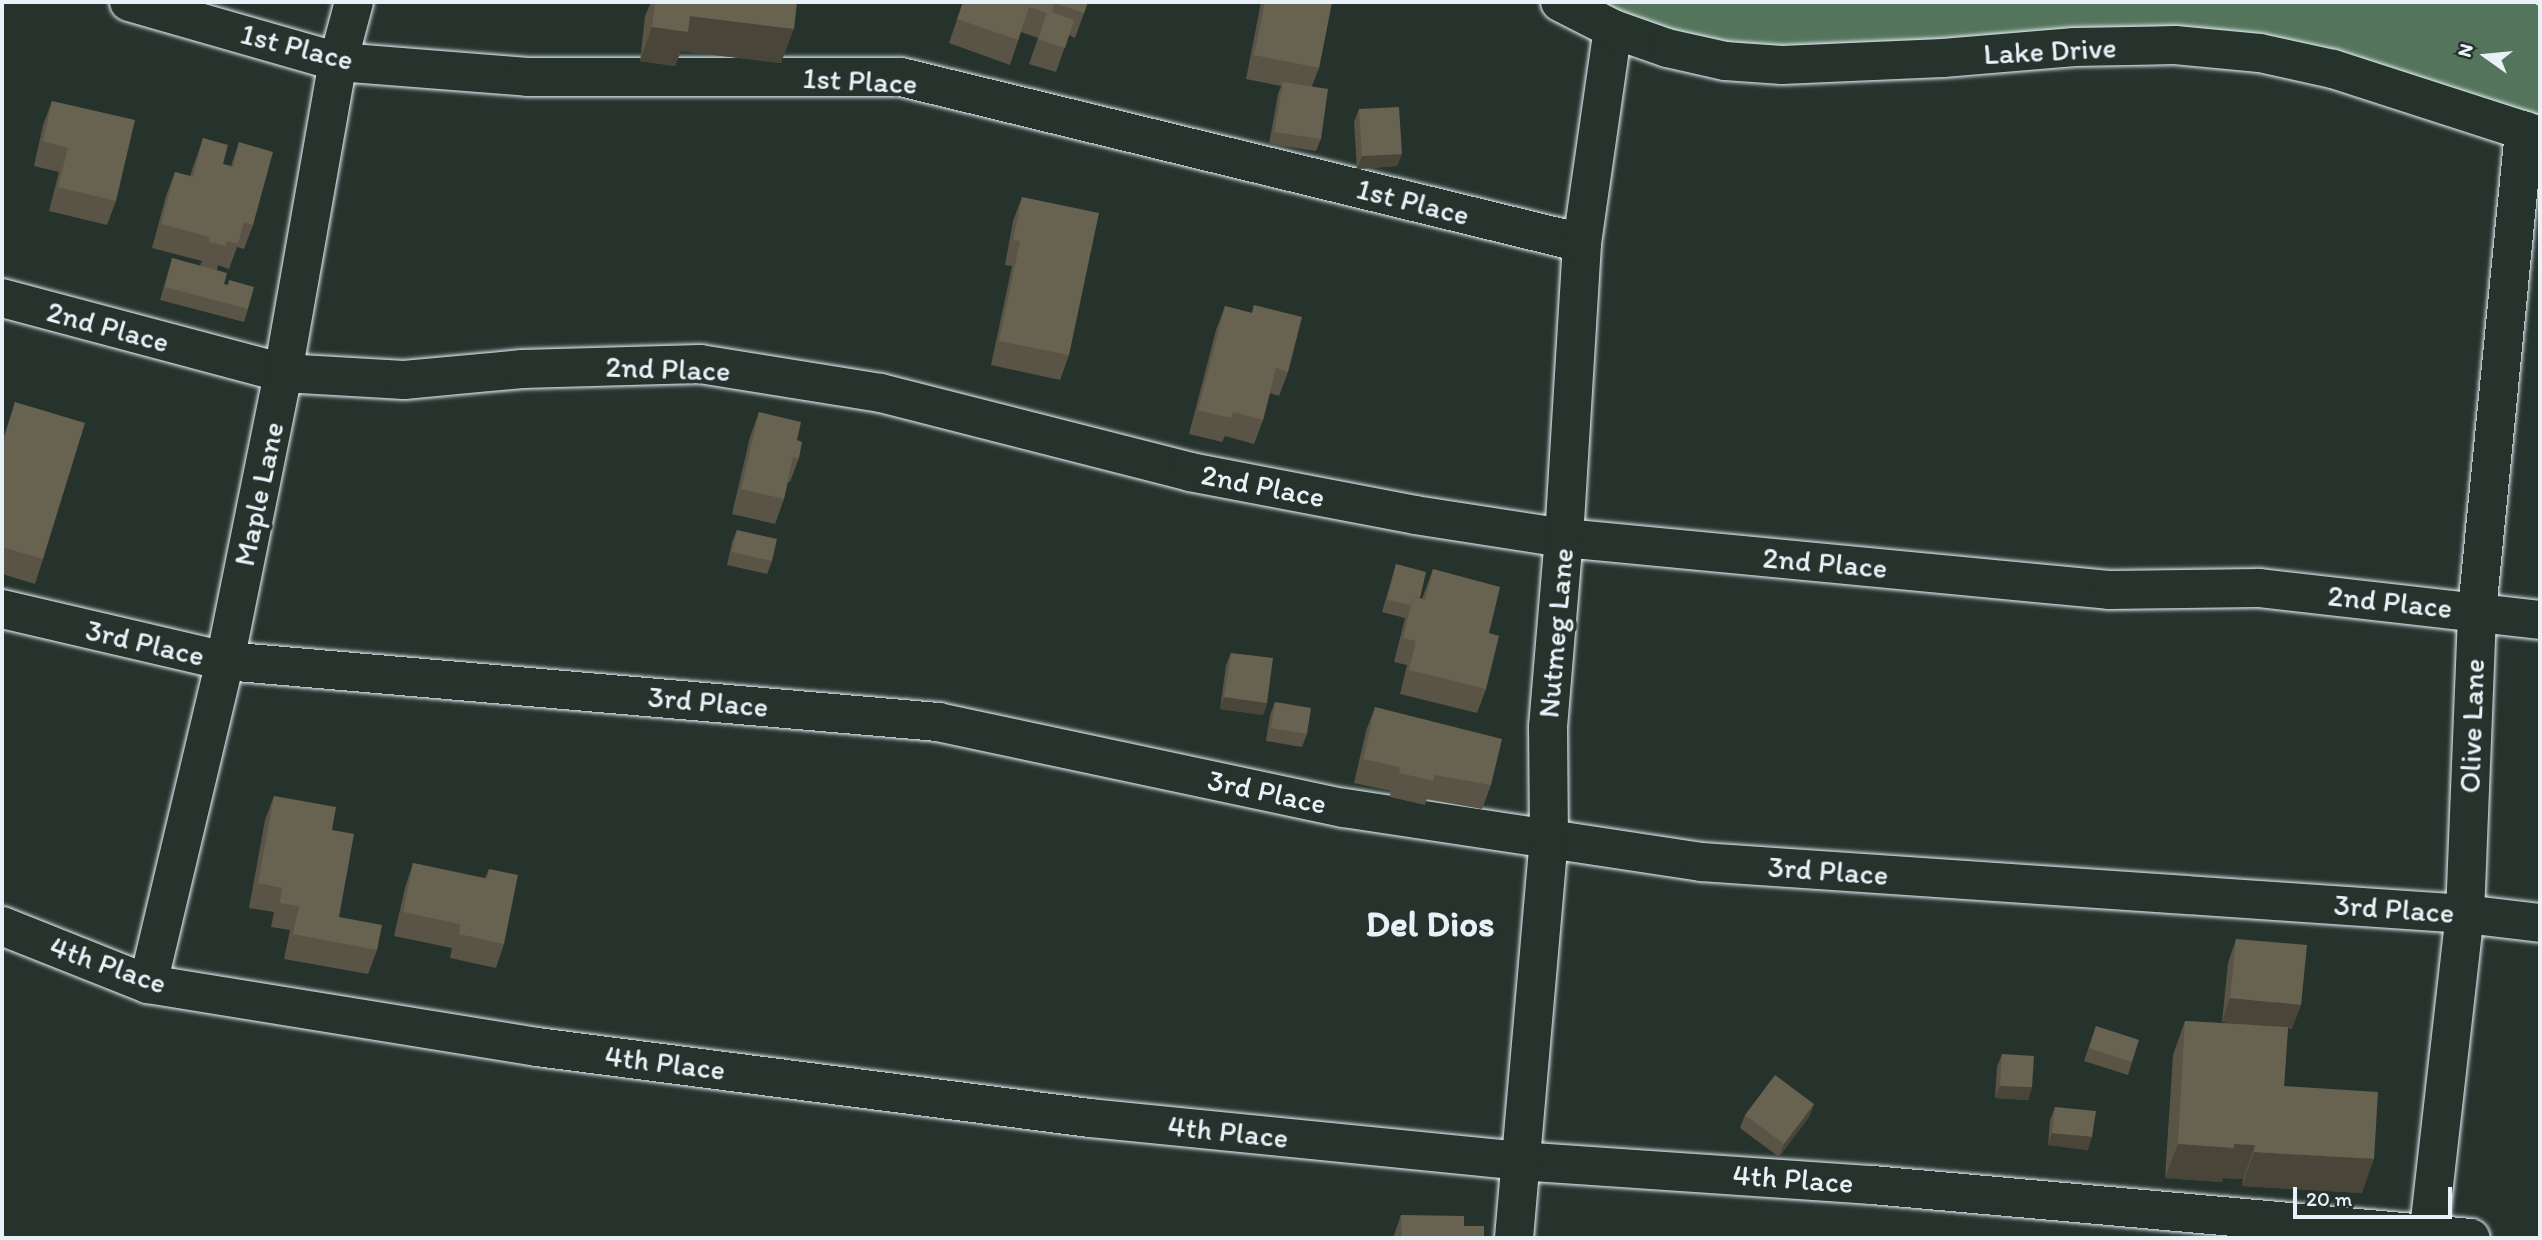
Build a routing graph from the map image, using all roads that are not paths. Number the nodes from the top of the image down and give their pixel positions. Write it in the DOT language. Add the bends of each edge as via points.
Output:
graph roads {
  1 [pos="129,2"];
  2 [pos="354,2"];
  3 [pos="1560,2"];
  4 [pos="1613,29"];
  5 [pos="338,62"];
  6 [pos="2532,133"];
  7 [pos="1582,243"];
  8 [pos="2,298"];
  9 [pos="284,373"];
  10 [pos="1564,538"];
  11 [pos="2,609"];
  12 [pos="2477,611"];
  13 [pos="2540,620"];
  14 [pos="225,661"];
  15 [pos="1549,839"];
  16 [pos="2465,914"];
  17 [pos="2540,923"];
  18 [pos="2,926"];
  19 [pos="148,984"];
  20 [pos="1519,1161"];
  21 [pos="2429,1236"];
  22 [pos="1514,1238"];
  23 [pos="2471,1238"];
  1 -- 5 [label="street, 1st Place"];
  2 -- 5 [label="street, Maple Lane"];
  3 -- 4 [label="street, Lake Drive"];
  4 -- 6 [label="street, Lake Drive" via="1713,58 1782,65 2075,47 2175,45 2260,54 2333,69"];
  4 -- 7 [label="street, Nutmeg Lane"];
  5 -- 7 [label="street, 1st Place" via="527,77 901,77"];
  5 -- 9 [label="street, Maple Lane"];
  6 -- 12 [label="street, Olive Lane"];
  7 -- 10 [label="street, Nutmeg Lane"];
  8 -- 9 [label="street, 2nd Place"];
  9 -- 10 [label="street, 2nd Place" via="404,380 522,369 701,364 881,393 1190,472"];
  9 -- 14 [label="street, Maple Lane"];
  10 -- 12 [label="street, 2nd Place" via="2109,590 2259,588"];
  10 -- 15 [label="street, Nutmeg Lane" via="1548,727"];
  11 -- 14 [label="street, 3rd Place"];
  12 -- 13 [label="street, 2nd Place"];
  12 -- 16 [label="street, Olive Lane"];
  14 -- 15 [label="street, 3rd Place" via="938,722 1344,808"];
  14 -- 19 [label="street, Maple Lane"];
  15 -- 16 [label="street, 3rd Place" via="1701,862"];
  15 -- 20 [label="street, Nutmeg Lane"];
  16 -- 17 [label="street, 3rd Place"];
  16 -- 21 [label="street, Olive Lane"];
  18 -- 19 [label="street, 4th Place"];
  19 -- 20 [label="street, 4th Place" via="565,1050 1090,1118"];
  20 -- 21 [label="street, 4th Place" via="1872,1185"];
  20 -- 22 [label="street, Nutmeg Lane"];
  21 -- 23 [label="street, 4th Place"];
}
